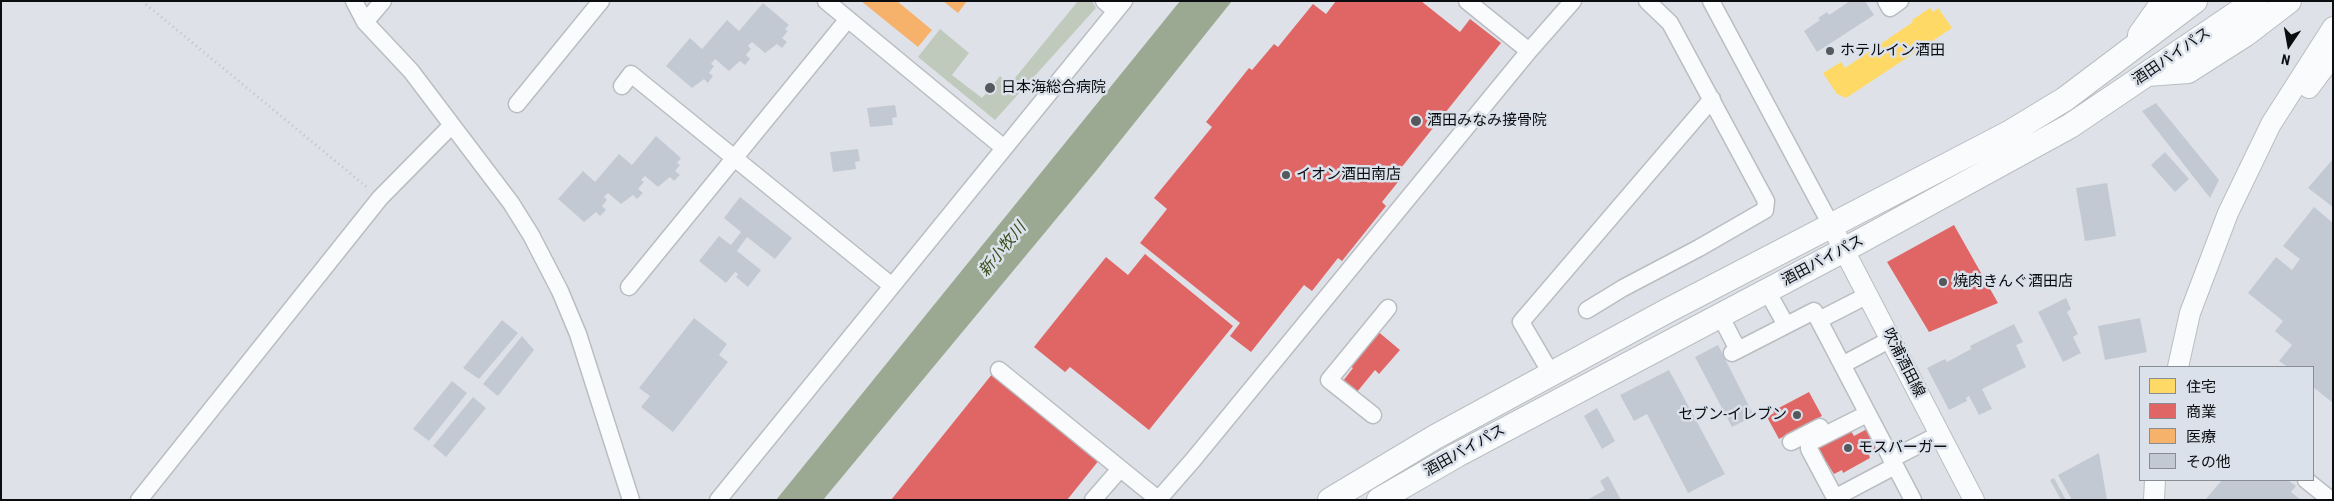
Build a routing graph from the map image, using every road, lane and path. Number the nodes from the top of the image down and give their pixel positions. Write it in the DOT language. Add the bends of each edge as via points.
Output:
graph roads {
  1 [pos="142,1"];
  2 [pos="354,1"];
  3 [pos="382,1"];
  4 [pos="601,1"];
  5 [pos="826,1"];
  6 [pos="1467,1"];
  7 [pos="1573,1"];
  8 [pos="1647,1"];
  9 [pos="1711,1"];
  10 [pos="1886,1"];
  11 [pos="1900,1"];
  12 [pos="2164,1"];
  13 [pos="2195,1"];
  14 [pos="2255,1"];
  15 [pos="2289,1"];
  16 [pos="1114,4"];
  17 [pos="848,19"];
  18 [pos="365,22"];
  19 [pos="2333,27"];
  20 [pos="1529,51"];
  21 [pos="2126,55"];
  22 [pos="2333,56"];
  23 [pos="2145,74"];
  24 [pos="622,86"];
  25 [pos="1712,99"];
  26 [pos="517,104"];
  27 [pos="2271,124"];
  28 [pos="451,126"];
  29 [pos="1004,148"];
  30 [pos="734,158"];
  31 [pos="380,198"];
  32 [pos="1832,226"];
  33 [pos="1844,250"];
  34 [pos="892,286"];
  35 [pos="629,287"];
  36 [pos="1767,291"];
  37 [pos="1868,295"];
  38 [pos="1388,308"];
  39 [pos="1587,310"];
  40 [pos="1720,315"];
  41 [pos="1819,320"];
  42 [pos="1786,325"];
  43 [pos="1891,339"];
  44 [pos="1842,365"];
  45 [pos="2178,366"];
  46 [pos="999,370"];
  47 [pos="1552,375"];
  48 [pos="1865,409"];
  49 [pos="1373,415"];
  50 [pos="1940,434"];
  51 [pos="1791,442"];
  52 [pos="1893,463"];
  53 [pos="1120,469"];
  54 [pos="2155,481"];
  55 [pos="2307,481"];
  56 [pos="1906,498"];
  57 [pos="1973,499"];
  58 [pos="139,500"];
  59 [pos="630,500"];
  60 [pos="718,500"];
  61 [pos="1094,500"];
  62 [pos="1158,500"];
  63 [pos="1330,500"];
  64 [pos="1379,500"];
  65 [pos="2154,500"];
  66 [pos="2331,500"];
  1 -- 31 [label="path"];
  2 -- 18 [label="street"];
  3 -- 18 [label="street"];
  4 -- 26 [label="street"];
  5 -- 17 [label="street"];
  6 -- 20 [label="street"];
  7 -- 20 [label="street"];
  8 -- 25 [label="street" via="1670,23"];
  9 -- 32 [label="street"];
  10 -- 11 [label="street" via="1890,8"];
  12 -- 21 [label="highway"];
  13 -- 21 [label="highway, 酒田バイパス"];
  14 -- 23 [label="highway, 酒田バイパス"];
  15 -- 23 [label="highway" via="2246,34 2188,71"];
  16 -- 29 [label="street"];
  17 -- 29 [label="street"];
  17 -- 30 [label="street"];
  18 -- 28 [label="street" via="411,71"];
  19 -- 27 [label="main road"];
  20 -- 62 [label="street"];
  21 -- 32 [label="highway, 酒田バイパス" via="2065,99 2009,133"];
  22 -- 27 [label="main road" via="2290,116"];
  23 -- 33 [label="highway, 酒田バイパス" via="2070,126"];
  24 -- 30 [label="street" via="631,74"];
  25 -- 39 [label="street" via="1766,200 1765,210"];
  25 -- 47 [label="street" via="1521,322"];
  27 -- 45 [label="main road" via="2228,213 2190,313"];
  28 -- 31 [label="street"];
  28 -- 59 [label="street" via="511,203 553,275 578,334"];
  29 -- 34 [label="street"];
  30 -- 34 [label="street"];
  30 -- 35 [label="street"];
  31 -- 58 [label="street"];
  32 -- 33 [label="main road, 吹浦酒田線"];
  32 -- 47 [label="highway, 酒田バイパス" via="1665,312"];
  33 -- 36 [label="highway, 酒田バイパス"];
  33 -- 37 [label="main road, 吹浦酒田線"];
  34 -- 60 [label="street"];
  36 -- 40 [label="highway, 酒田バイパス"];
  36 -- 42 [label="street"];
  37 -- 41 [label="street"];
  37 -- 43 [label="main road, 吹浦酒田線"];
  38 -- 49 [label="street" via="1329,380"];
  40 -- 42 [label="street" via="1735,351"];
  40 -- 64 [label="highway, 酒田バイパス" via="1457,454"];
  41 -- 42 [label="street" via="1814,311"];
  41 -- 44 [label="street"];
  43 -- 44 [label="street"];
  43 -- 50 [label="main road, 吹浦酒田線"];
  44 -- 48 [label="street"];
  46 -- 53 [label="street"];
  47 -- 63 [label="highway, 酒田バイパス" via="1435,437"];
  48 -- 51 [label="street"];
  48 -- 52 [label="street"];
  48 -- 52 [label="street" via="1810,444 1809,449 1833,494 1840,495"];
  50 -- 52 [label="street"];
  50 -- 57 [label="main road, 吹浦酒田線"];
  52 -- 56 [label="street"];
  53 -- 61 [label="street"];
  53 -- 62 [label="street"];
  54 -- 65 [label="main road"];
  55 -- 66 [label="street"];
}
